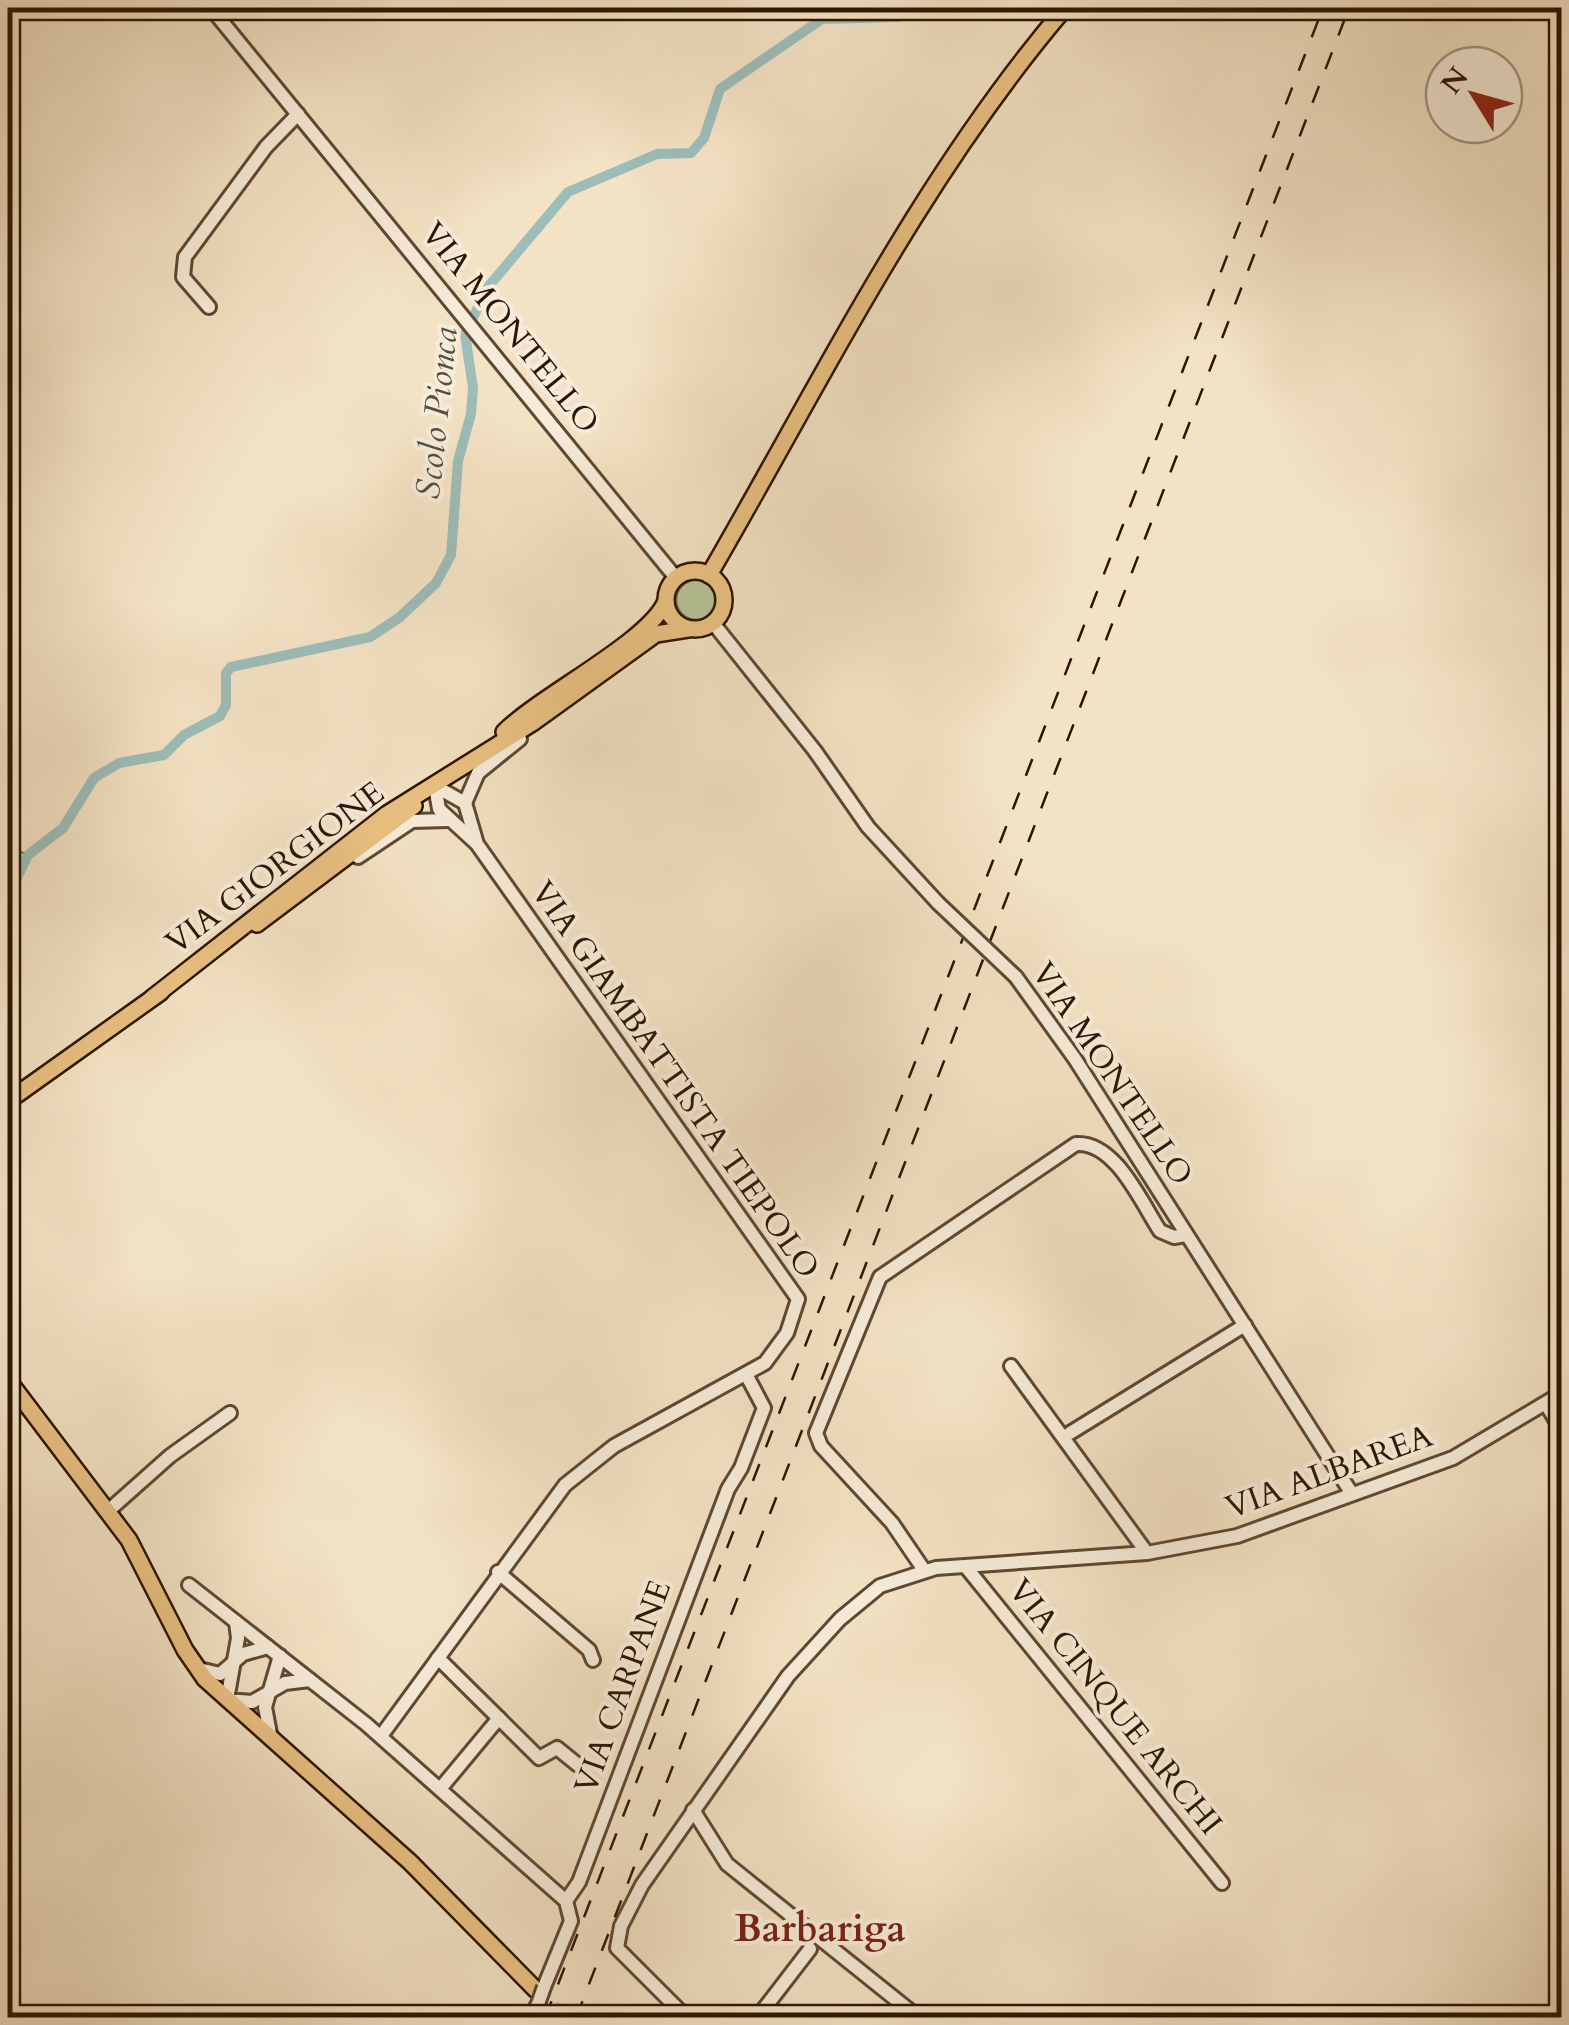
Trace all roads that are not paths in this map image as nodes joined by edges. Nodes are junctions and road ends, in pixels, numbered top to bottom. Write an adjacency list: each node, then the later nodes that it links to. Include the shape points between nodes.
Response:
1 (210, 8): 3 (street, VIA MONTELLO)
2 (1065, 8): 5 (main road, via 937,180)
3 (298, 114): 4 (street, via 185,257 182,277); 6 (street, VIA MONTELLO)
4 (210, 308)
5 (709, 575): 6 (main road); 8 (main road, via 724,601)
6 (676, 578): 7 (main road)
7 (666, 601): 9 (main road, via 670,616); 11 (main road, VIA GIORGIONE, via 650,626 524,712)
8 (713, 622): 9 (main road); 19 (street, VIA MONTELLO, bridge, via 868,827 1016,977)
9 (688, 628): 10 (main road, VIA GIORGIONE, via 656,634)
10 (534, 722): 11 (main road, VIA GIORGIONE); 13 (street, via 478,773)
11 (490, 746): 12 (main road, VIA GIORGIONE)
12 (435, 786): 13 (street); 14 (street, VIA GIAMBATTISTA TIEPOLO); 16 (main road, VIA GIORGIONE, via 393,826); 17 (main road, VIA GIORGIONE, via 355,837)
13 (465, 803): 15 (street, VIA GIAMBATTISTA TIEPOLO)
14 (448, 820): 15 (street, VIA GIAMBATTISTA TIEPOLO); 16 (street, VIA GIORGIONE, via 412,820)
15 (477, 844): 22 (street, VIA GIAMBATTISTA TIEPOLO, via 798,1299 778,1349)
16 (260, 922): 17 (main road, VIA GIORGIONE)
17 (152, 998): 18 (main road, VIA GIORGIONE)
18 (8, 1101)
19 (1186, 1234): 20 (street, VIA MONTELLO); 33 (street, via 1160,1231 1106,1153 1076,1144 880,1277 816,1433)
20 (1246, 1326): 28 (street); 29 (street, VIA MONTELLO)
21 (1011, 1366): 31 (street)
22 (747, 1376): 34 (street, VIA GIAMBATTISTA TIEPOLO, via 614,1446 579,1472); 52 (street, VIA CARPANE, via 764,1408 579,1882)
23 (8, 1380): 30 (main road)
24 (1562, 1393): 25 (street, VIA ALBAREA)
25 (1546, 1404): 27 (street); 29 (street, VIA ALBAREA, via 1453,1458)
26 (230, 1413): 30 (street)
27 (1562, 1431)
28 (1070, 1433)
29 (1352, 1494): 31 (street, VIA ALBAREA, via 1237,1536)
30 (108, 1512): 41 (main road)
31 (1147, 1553): 32 (street, VIA ALBAREA)
32 (966, 1567): 33 (street, VIA ALBAREA); 51 (street, VIA CINQUE ARCHI)
33 (924, 1570): 50 (street, VIA ALBAREA, via 880,1586 840,1619 788,1676)
34 (498, 1572): 38 (street, VIA GIAMBATTISTA TIEPOLO); 39 (street)
35 (189, 1585): 36 (street)
36 (236, 1622): 37 (street); 40 (street)
37 (274, 1651): 40 (street, via 243,1654); 42 (street); 43 (street)
38 (438, 1658): 45 (street); 46 (street, VIA GIAMBATTISTA TIEPOLO)
39 (593, 1660)
40 (232, 1666): 41 (street, via 220,1674); 44 (street)
41 (198, 1669): 44 (main road)
42 (313, 1681): 43 (street); 46 (street)
43 (270, 1692): 44 (street, via 252,1702); 47 (street, via 265,1719)
44 (226, 1700): 47 (main road)
45 (499, 1718): 48 (street, via 541,1759 558,1748); 49 (street)
46 (380, 1736): 49 (street)
47 (271, 1739): 54 (main road, via 410,1862)
48 (578, 1766)
49 (440, 1788): 52 (street)
50 (693, 1810): 56 (street, VIA ALBAREA, via 642,1886 617,1948); 58 (street, via 727,1864)
51 (1222, 1883)
52 (566, 1900): 54 (street, VIA CARPANE, via 571,1921)
53 (810, 1949): 57 (street)
54 (540, 1993): 55 (street, VIA CARPANE)
55 (530, 2018)
56 (687, 2018)
57 (758, 2018)
58 (919, 2018)

